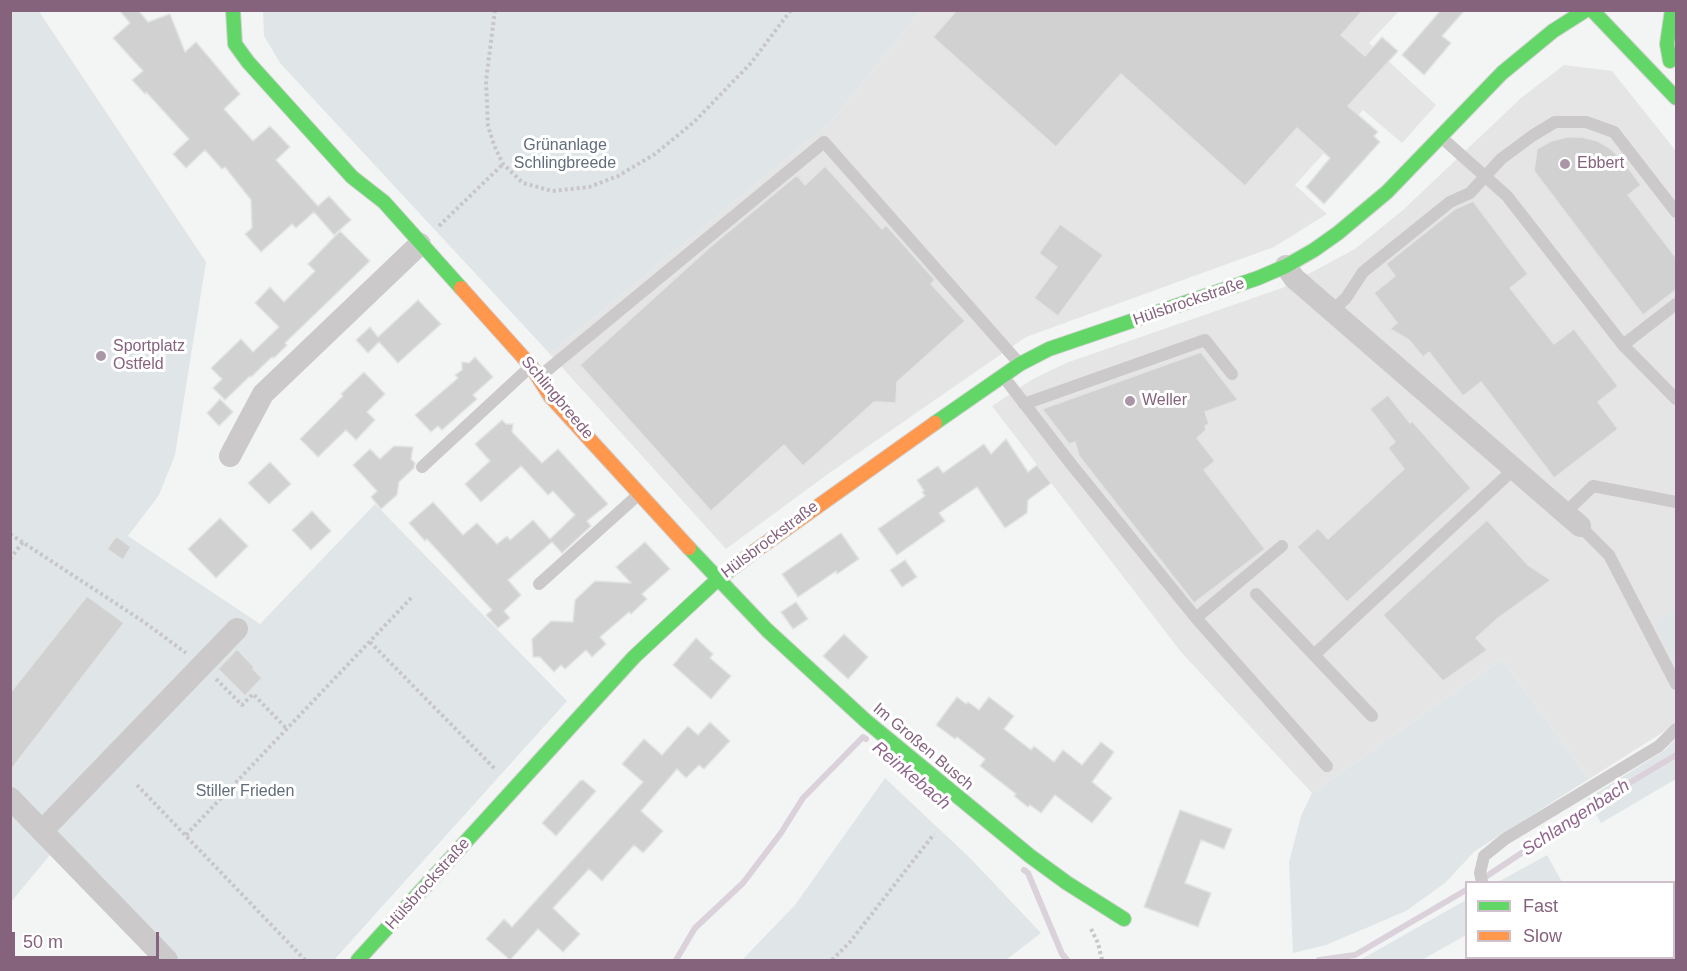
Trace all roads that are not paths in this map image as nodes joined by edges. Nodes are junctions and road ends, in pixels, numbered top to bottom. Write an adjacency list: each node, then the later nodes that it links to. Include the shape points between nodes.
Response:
1 (233, 10): 11 (street, Schlingbreede, via 235,44 248,62 352,177 384,202)
2 (1586, 10): 8 (street, Hülsbrockstraße, via 1502,73)
3 (1592, 10): 7 (street)
4 (1672, 10): 6 (street, via 1667,44)
5 (1655, 46): 6 (street)
6 (1673, 65)
7 (1677, 98)
8 (1440, 136): 9 (lane); 12 (street, Hülsbrockstraße, via 1365,212)
9 (1486, 177): 10 (lane, via 1532,135 1555,122 1586,122 1614,132); 14 (lane, via 1363,272); 15 (lane, via 1507,196)
10 (1677, 212)
11 (420, 244): 17 (street, Schlingbreede); 22 (street, via 263,394)
12 (1286, 266): 14 (street); 16 (street, Hülsbrockstraße, via 1049,349)
13 (1677, 304): 15 (lane)
14 (1332, 311): 24 (street)
15 (1623, 345): 20 (lane)
16 (1020, 364): 17 (lane, via 824,142); 19 (street, Hülsbrockstraße)
17 (535, 372): 23 (lane); 25 (street, Schlingbreede, via 550,396)
18 (1232, 374): 21 (lane, via 1205,340)
19 (1003, 376): 21 (lane); 29 (street, Hülsbrockstraße, via 842,487)
20 (1677, 399)
21 (1024, 404): 32 (lane)
22 (230, 456)
23 (422, 467)
24 (1514, 469): 27 (street); 34 (lane)
25 (640, 494): 29 (street, Schlingbreede); 30 (lane)
26 (1677, 502): 27 (lane, via 1593,486)
27 (1573, 520): 35 (lane, via 1609,555)
28 (1282, 546): 32 (lane)
29 (717, 580): 42 (street, Im Großen Busch, via 866,721 1030,856); 44 (street, Hülsbrockstraße, via 634,657)
30 (539, 584)
31 (1256, 594): 34 (lane)
32 (1196, 618): 38 (lane)
33 (237, 630): 40 (street)
34 (1314, 655): 36 (lane)
35 (1677, 684)
36 (1372, 716)
37 (1677, 729): 41 (lane, via 1659,746 1504,839 1484,856)
38 (1327, 766)
39 (10, 798): 40 (street)
40 (42, 831): 43 (street)
41 (1481, 878)
42 (1124, 919)
43 (166, 960)
44 (358, 960)

